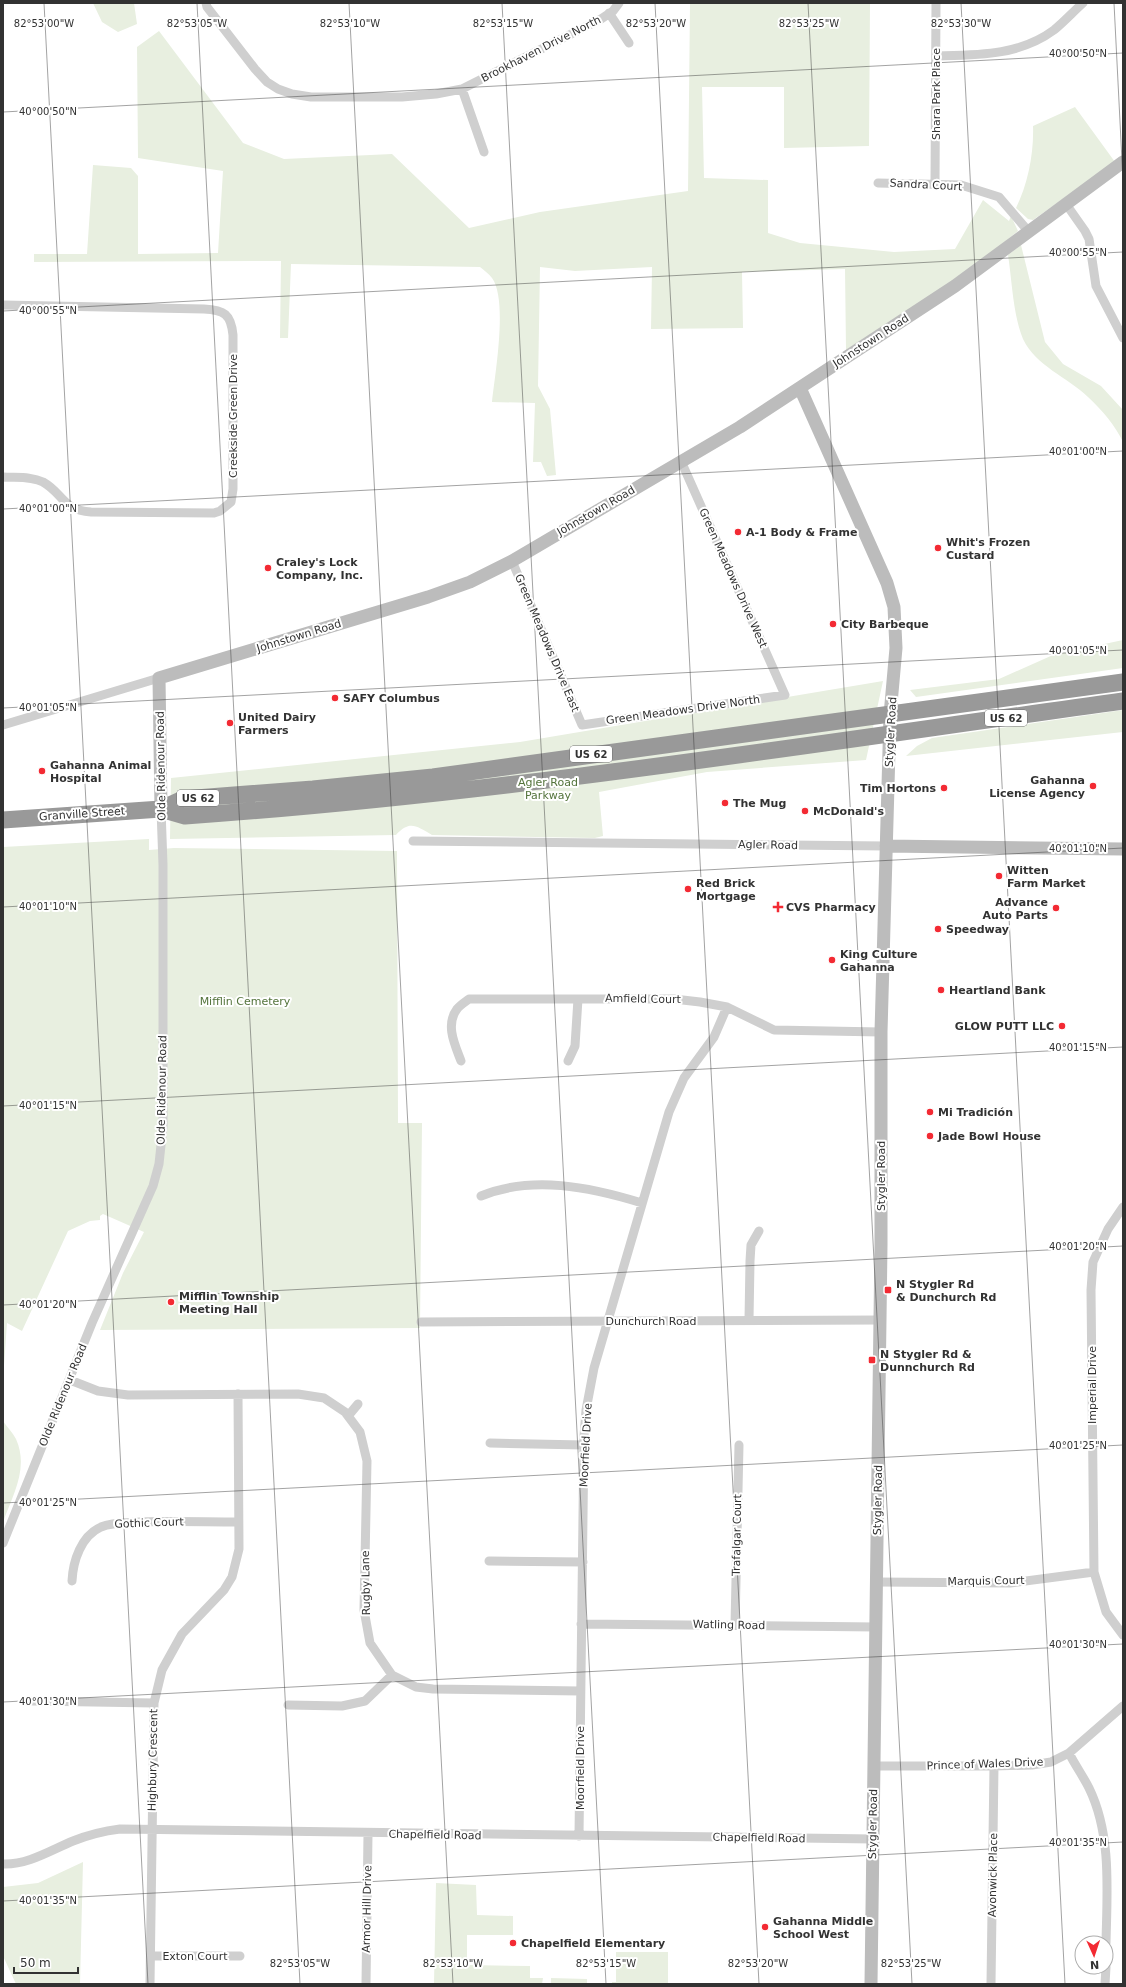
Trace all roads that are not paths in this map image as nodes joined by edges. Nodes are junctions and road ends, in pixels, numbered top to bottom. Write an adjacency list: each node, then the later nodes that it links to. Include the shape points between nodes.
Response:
1 (206, 3): 8 (street, Brookhaven Drive North, via 267,82 292,94 311,97 402,97)
2 (619, 3): 5 (street)
3 (1083, 3): 7 (street, via 1053,30 1020,49 980,55)
4 (936, 4): 7 (street, Shara Park Place)
5 (609, 13): 6 (street, Brookhaven Drive North); 8 (street, Brookhaven Drive North)
6 (629, 43)
7 (936, 56): 12 (street, Shara Park Place)
8 (462, 89): 9 (street)
9 (484, 152)
10 (1123, 162): 13 (main road, Johnstown Road)
11 (878, 183): 12 (street, Sandra Court)
12 (935, 184): 14 (street, Sandra Court, via 962,185 999,197)
13 (1066, 204): 14 (main road, Johnstown Road); 16 (street, via 1089,240 1096,286)
14 (1029, 232): 17 (main road, Johnstown Road, via 955,286)
15 (3, 305): 19 (street, Creekside Green Drive, via 204,310 223,313 229,318 233,335 233,489 230,502 220,511 214,512 91,512 68,506 42,482)
16 (1123, 338)
17 (800, 388): 18 (main road, Johnstown Road); 25 (main road, Stygler Road, via 887,583 894,607 896,648)
18 (681, 461): 20 (main road, Johnstown Road); 23 (street, Green Meadows Drive West)
19 (3, 477)
20 (512, 561): 21 (main road, Johnstown Road, via 470,582 433,596); 27 (street, Green Meadows Drive East)
21 (159, 678): 26 (street, Johnstown Road); 29 (main road, Olde Ridenour Road)
22 (1123, 682): 25 (highway, US 62)
23 (785, 695): 27 (street, Green Meadows Drive North)
24 (1123, 700): 28 (highway, US 62)
25 (890, 715): 28 (main road, Stygler Road); 29 (highway, US 62, via 433,777 183,799)
26 (3, 725)
27 (582, 725)
28 (890, 735): 29 (highway, US 62, via 398,798 185,816); 32 (main road, Stygler Road)
29 (161, 809): 30 (highway, Granville Street / US 62); 47 (street, Olde Ridenour Road, via 163,1126 159,1164 147,1202 113,1275)
30 (3, 820)
31 (413, 841): 32 (street, Agler Road)
32 (886, 846): 33 (main road, Agler Road); 36 (main road, Stygler Road)
33 (1123, 849)
34 (578, 998): 35 (street, Amfield Court, via 674,999); 37 (street, Amfield Court, via 469,999 457,1009 451,1023); 38 (street, via 575,1046)
35 (727, 1007): 36 (street, Amfield Court, via 774,1030); 40 (street, Moorfield Drive, via 714,1037 684,1078 669,1112)
36 (881, 1032): 44 (main road, Stygler Road)
37 (461, 1061)
38 (568, 1061)
39 (481, 1196): 40 (street, via 512,1186 564,1185 609,1193)
40 (642, 1203): 45 (street, Moorfield Drive)
41 (1123, 1207): 58 (street, Imperial Drive, via 1108,1228 1093,1262 1091,1290)
42 (759, 1231): 43 (street, via 752,1245 750,1261)
43 (749, 1320): 44 (street, Dunchurch Road); 45 (street, Dunchurch Road)
44 (880, 1320): 60 (main road, Stygler Road)
45 (607, 1321): 46 (street, Dunchurch Road); 52 (street, Moorfield Drive, via 586,1410)
46 (421, 1322)
47 (70, 1380): 48 (street, Rugby Lane, via 98,1391 128,1395); 55 (street, Olde Ridenour Road)
48 (238, 1394): 50 (street, Rugby Lane, via 298,1394 324,1398); 54 (street, Highbury Crescent)
49 (358, 1404): 50 (street)
50 (348, 1416): 65 (street, Rugby Lane, via 360,1432 367,1462 364,1610 370,1643)
51 (490, 1443): 52 (street)
52 (584, 1445): 57 (street, Moorfield Drive)
53 (738, 1445): 62 (street, Trafalgar Court)
54 (238, 1522): 59 (street, Gothic Court, via 142,1522 100,1527 80,1548 73,1564); 68 (street, Highbury Crescent, via 239,1549 230,1581 182,1634 162,1670)
55 (3, 1543)
56 (490, 1561): 57 (street)
57 (583, 1562): 61 (street, Moorfield Drive)
58 (1094, 1572): 60 (street, Marquis Court, via 1010,1583); 64 (street, Imperial Drive, via 1106,1612)
59 (72, 1581)
60 (877, 1582): 63 (main road, Stygler Road)
61 (581, 1624): 62 (street, Watling Road); 66 (street, Moorfield Drive)
62 (735, 1625): 63 (street, Watling Road)
63 (876, 1627): 72 (main road, Stygler Road)
64 (1123, 1635)
65 (392, 1675): 66 (street, Rugby Lane, via 416,1687 433,1690); 69 (street, via 365,1701 342,1706)
66 (580, 1691): 76 (street, Moorfield Drive)
67 (33, 1701): 68 (street)
68 (154, 1703): 74 (street, Highbury Crescent)
69 (288, 1705)
70 (1123, 1706): 71 (street, Prince of Wales Drive)
71 (1069, 1753): 73 (street, Prince of Wales Drive, via 1051,1762); 79 (street, via 1089,1788 1102,1825 1106,1861)
72 (875, 1766): 73 (street, Prince of Wales Drive); 77 (main road, Stygler Road)
73 (994, 1766): 85 (street, Avonwick Place)
74 (152, 1830): 75 (street, Chapelfield Road); 78 (street, Chapelfield Road, via 104,1831 74,1840 36,1857 13,1864); 80 (street, Highbury Crescent)
75 (368, 1834): 76 (street, Chapelfield Road); 83 (street, Armor Hill Drive)
76 (579, 1836): 77 (street, Chapelfield Road)
77 (873, 1839): 84 (main road, Stygler Road)
78 (3, 1864)
79 (1106, 1935)
80 (150, 1956): 81 (street, Exton Court); 82 (street, Highbury Crescent)
81 (240, 1956)
82 (150, 1984)
83 (366, 1984)
84 (871, 1984)
85 (991, 1984)

